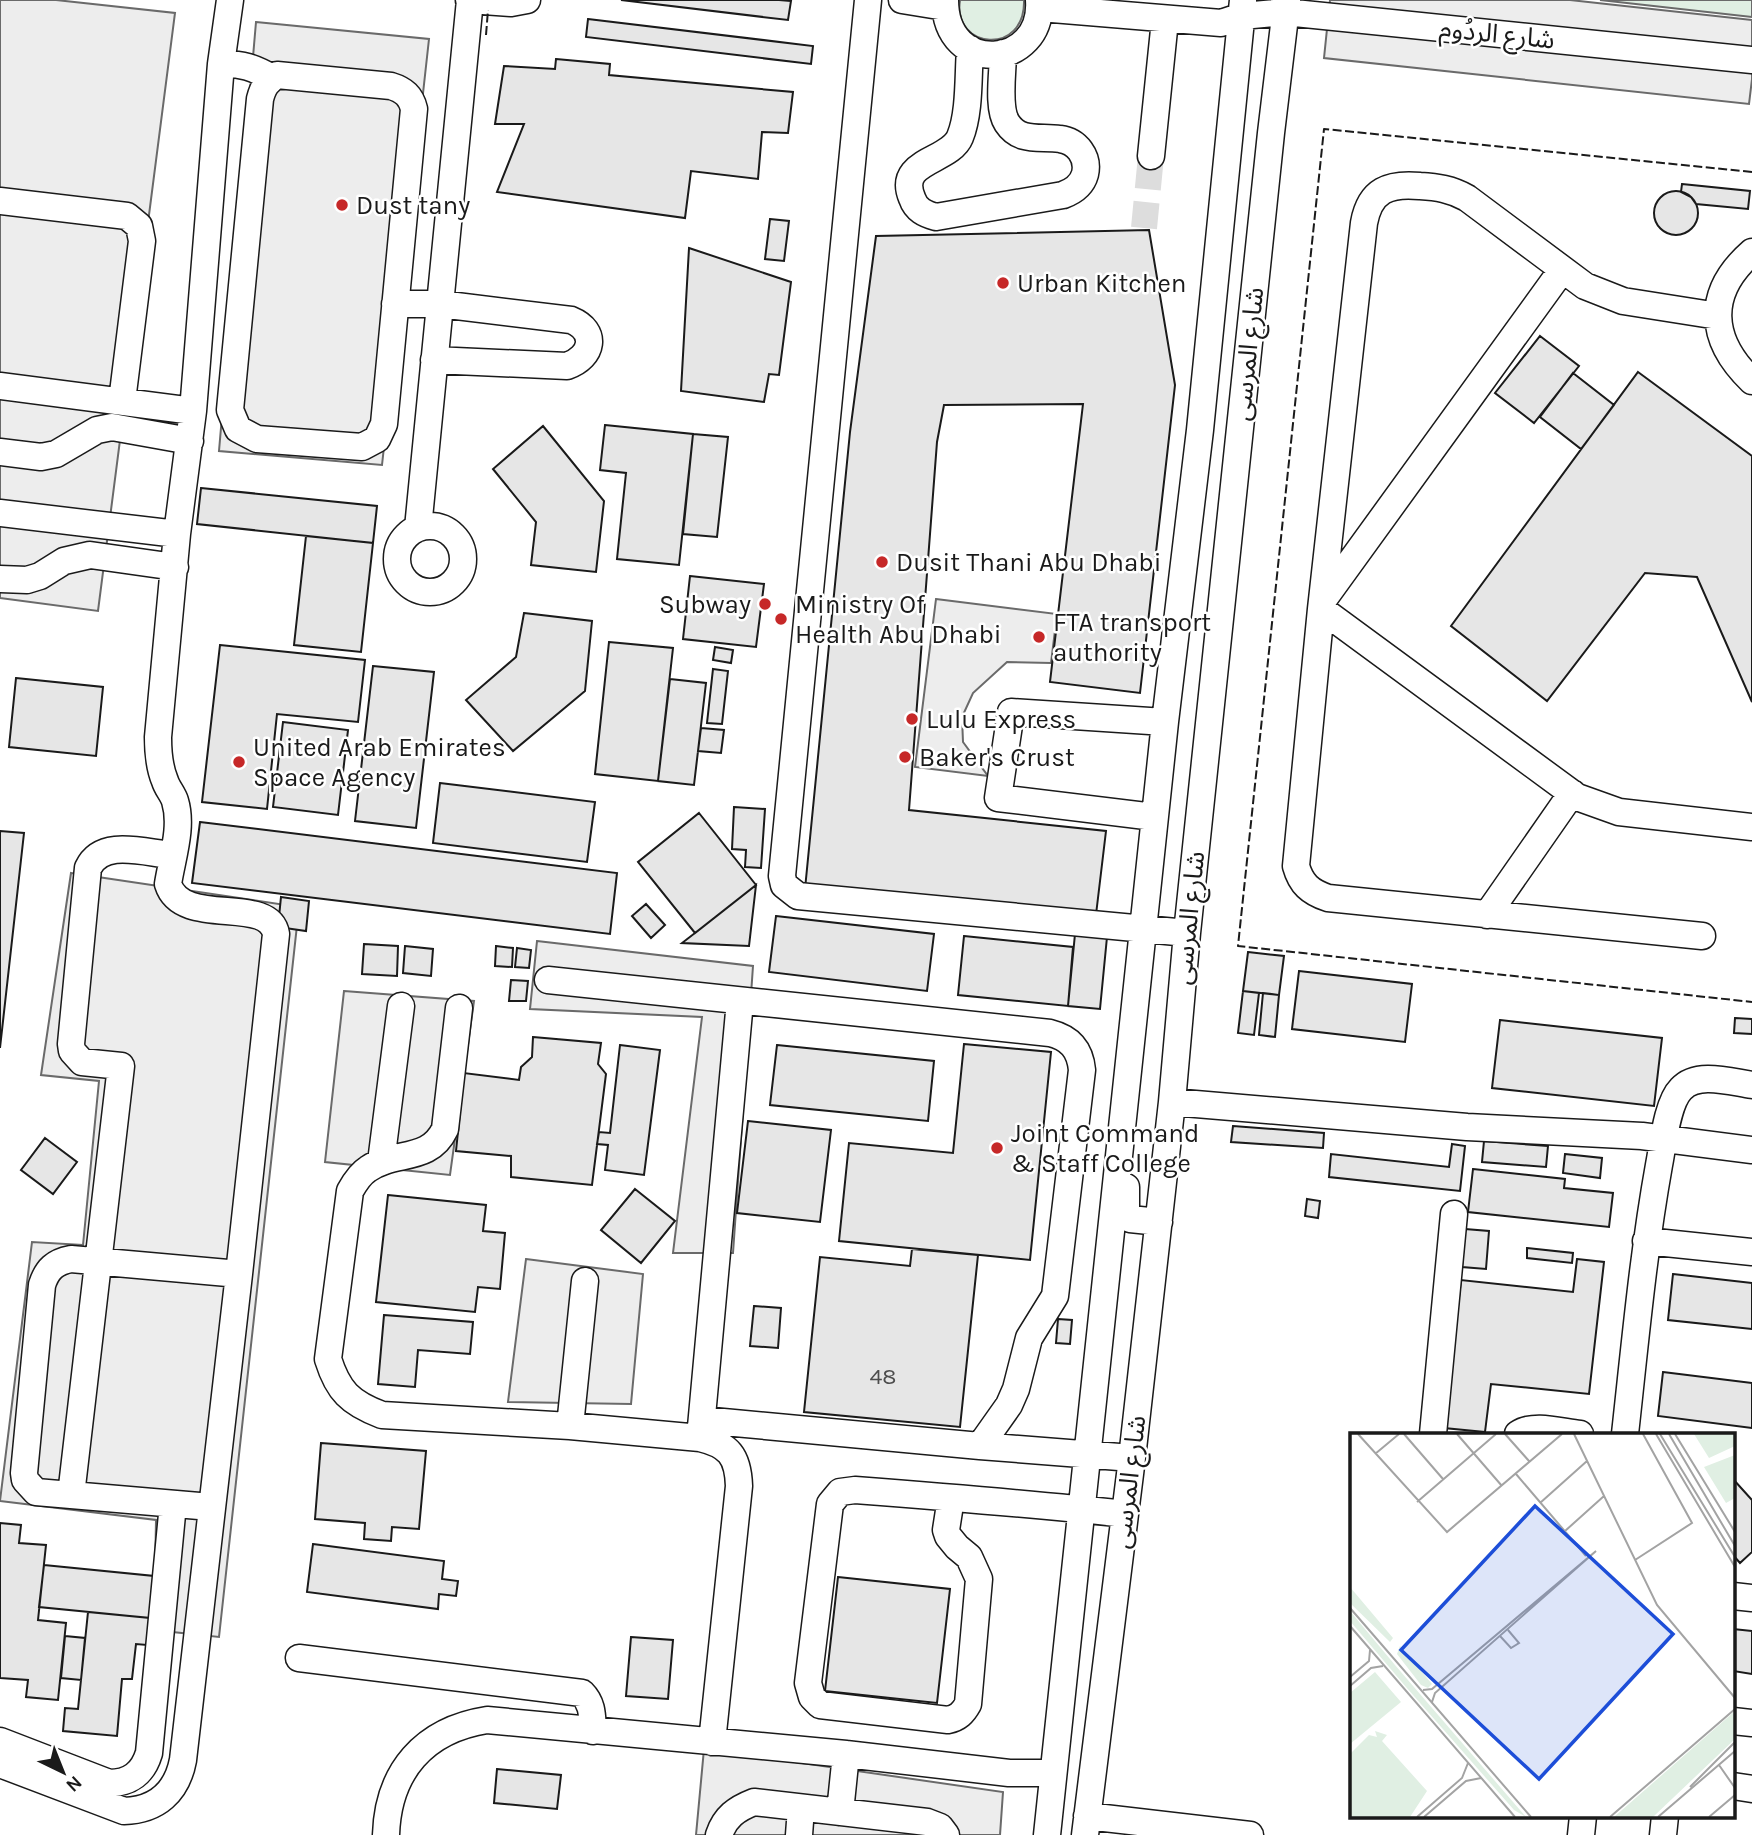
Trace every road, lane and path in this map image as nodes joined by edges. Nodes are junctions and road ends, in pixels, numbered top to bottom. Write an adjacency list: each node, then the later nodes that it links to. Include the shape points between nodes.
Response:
1 (230, 0): 15 (street)
2 (469, 0): 3 (street); 24 (street)
3 (527, 0)
4 (868, 0): 49 (street, via 784,885 798,896)
5 (902, 0): 6 (street)
6 (945, 3): 12 (street, via 951,31)
7 (1039, 4): 8 (street, شارع الردُوم); 13 (street, via 1033,32 1015,49)
8 (1109, 6): 11 (street, شارع الردُوم)
9 (1286, 6): 10 (street, شارع الردُوم); 14 (street, شارع الردُوم); 18 (street, شارع المرسى)
10 (1242, 8): 11 (street, شارع الردُوم, via 1221,23); 17 (street, شارع المرسى)
11 (1165, 19): 19 (street)
12 (970, 49): 13 (street); 13 (street, via 959,140 950,151 919,166 910,183 919,209 936,217 1063,195 1073,192 1085,176 1084,156 1070,142 1025,138 1006,121)
13 (1003, 53)
14 (1752, 60)
15 (221, 64): 16 (street, via 244,65); 30 (street)
16 (272, 78): 23 (street, via 287,75 391,86 412,100); 23 (street, via 260,99 232,387 230,410 238,429 257,439 354,447 377,439 384,425)
17 (1230, 128): 18 (street); 31 (street, شارع المرسى)
18 (1271, 133): 32 (street, شارع المرسى)
19 (1151, 156)
20 (0, 201): 29 (street, via 127,216 139,226 142,242)
21 (1752, 253): 25 (street, via 1735,267 1722,290)
22 (1562, 270): 25 (street, via 1585,286 1623,301); 42 (street); 42 (street, via 1458,192 1392,186 1372,200 1364,223)
23 (395, 304): 24 (street)
24 (440, 304): 26 (street); 26 (street, via 571,320 583,325 589,337 588,350 581,361 567,366)
25 (1718, 316): 27 (street, via 1721,341 1734,364)
26 (434, 360): 36 (street)
27 (1752, 382)
28 (0, 386): 29 (street)
29 (122, 401): 30 (street)
30 (193, 411): 33 (street)
31 (1200, 430): 32 (street); 38 (street, شارع المرسى)
32 (1239, 435): 40 (street, شارع المرسى)
33 (190, 441): 34 (street, via 112,427 97,430 56,454 41,457); 37 (street)
34 (0, 452)
35 (0, 513): 37 (street)
36 (418, 528)
37 (177, 534): 39 (street)
38 (1183, 560): 40 (street); 43 (street, شارع المرسى)
39 (175, 567): 41 (street, via 90,555 64,561 27,580); 47 (street, via 158,737 164,781 177,814)
40 (1226, 567): 50 (street, شارع المرسى)
41 (0, 579)
42 (1321, 606): 44 (street); 48 (street, via 1296,866 1299,877 1316,894 1328,898)
43 (1165, 722): 45 (street, شارع المرسى); 45 (street, via 1011,712 998,798)
44 (1572, 793): 46 (street, via 1619,813); 48 (street)
45 (1154, 817): 49 (street, شارع المرسى)
46 (1752, 827)
47 (172, 855): 66 (street, via 111,849 97,855 88,868 72,1051 82,1062 121,1066); 67 (street, via 168,884 181,902 257,915 275,927)
48 (1488, 915): 51 (street)
49 (1142, 929): 50 (street); 58 (street, شارع المرسى)
50 (1187, 933): 57 (street, شارع المرسى)
51 (1702, 936)
52 (548, 980): 53 (street)
53 (740, 1001): 70 (street); 75 (street, via 1050,1033 1077,1049 1082,1070 1055,1296 1029,1338 1009,1405)
54 (401, 1006): 61 (street)
55 (459, 1008): 61 (street, via 445,1129 440,1139 421,1152)
56 (1752, 1085): 59 (street, via 1703,1079 1690,1082 1673,1101)
57 (1172, 1102): 59 (street); 63 (street, شارع المرسى)
58 (1124, 1104): 63 (street, via 1134,1120 1126,1214 1135,1221); 76 (street, شارع المرسى)
59 (1664, 1139): 60 (street); 64 (street)
60 (1752, 1150)
61 (381, 1162): 69 (street, via 368,1168 350,1191 328,1359 346,1395 362,1408 382,1415)
62 (1454, 1214): 71 (street)
63 (1159, 1222): 77 (street, شارع المرسى)
64 (1646, 1241): 65 (street); 74 (street)
65 (1752, 1252)
66 (98, 1262): 67 (street); 78 (street); 78 (street, via 61,1261 52,1266 42,1285 23,1472 36,1492)
67 (239, 1274): 81 (street)
68 (585, 1281): 69 (street)
69 (570, 1426): 70 (street)
70 (701, 1429): 75 (street); 91 (street, via 731,1453 739,1486)
71 (1433, 1433)
72 (1520, 1433): 73 (street, via 1535,1428)
73 (1572, 1433)
74 (1625, 1433)
75 (979, 1446): 76 (street)
76 (1088, 1454): 77 (street); 82 (street, شارع المرسى)
77 (1132, 1458): 83 (street, شارع المرسى)
78 (71, 1494): 80 (street)
79 (951, 1498): 79 (street, via 847,1490 834,1497 808,1683 820,1705 948,1720 965,1711 979,1579 969,1557 948,1536); 82 (street)
80 (173, 1504): 81 (street); 90 (street, via 149,1753 142,1770 127,1781 109,1783)
81 (211, 1507): 93 (street, via 183,1760 174,1787 152,1806 124,1811)
82 (1082, 1509): 83 (street); 94 (street, شارع المرسى)
83 (1125, 1514): 100 (street, شارع المرسى)
84 (1734, 1597): 85 (street)
85 (1752, 1598)
86 (299, 1658): 89 (street, via 582,1693 589,1700)
87 (1734, 1721): 88 (street)
88 (1752, 1723)
89 (593, 1731): 91 (street); 101 (street, via 488,1720 447,1732 426,1745 403,1771 390,1802)
90 (0, 1741)
91 (712, 1742): 92 (street)
92 (846, 1755): 94 (street, via 1009,1773); 98 (street)
93 (0, 1764)
94 (1052, 1773): 105 (street, شارع المرسى)
95 (1734, 1787): 96 (street)
96 (1752, 1789)
97 (801, 1808): 98 (street); 102 (street, via 754,1802 727,1818); 103 (street)
98 (840, 1812): 99 (street)
99 (877, 1826): 104 (street, via 927,1822)
100 (1086, 1826): 106 (street)
101 (386, 1835)
102 (719, 1835)
103 (799, 1835)
104 (946, 1835)
105 (1047, 1835)
106 (1250, 1835)

